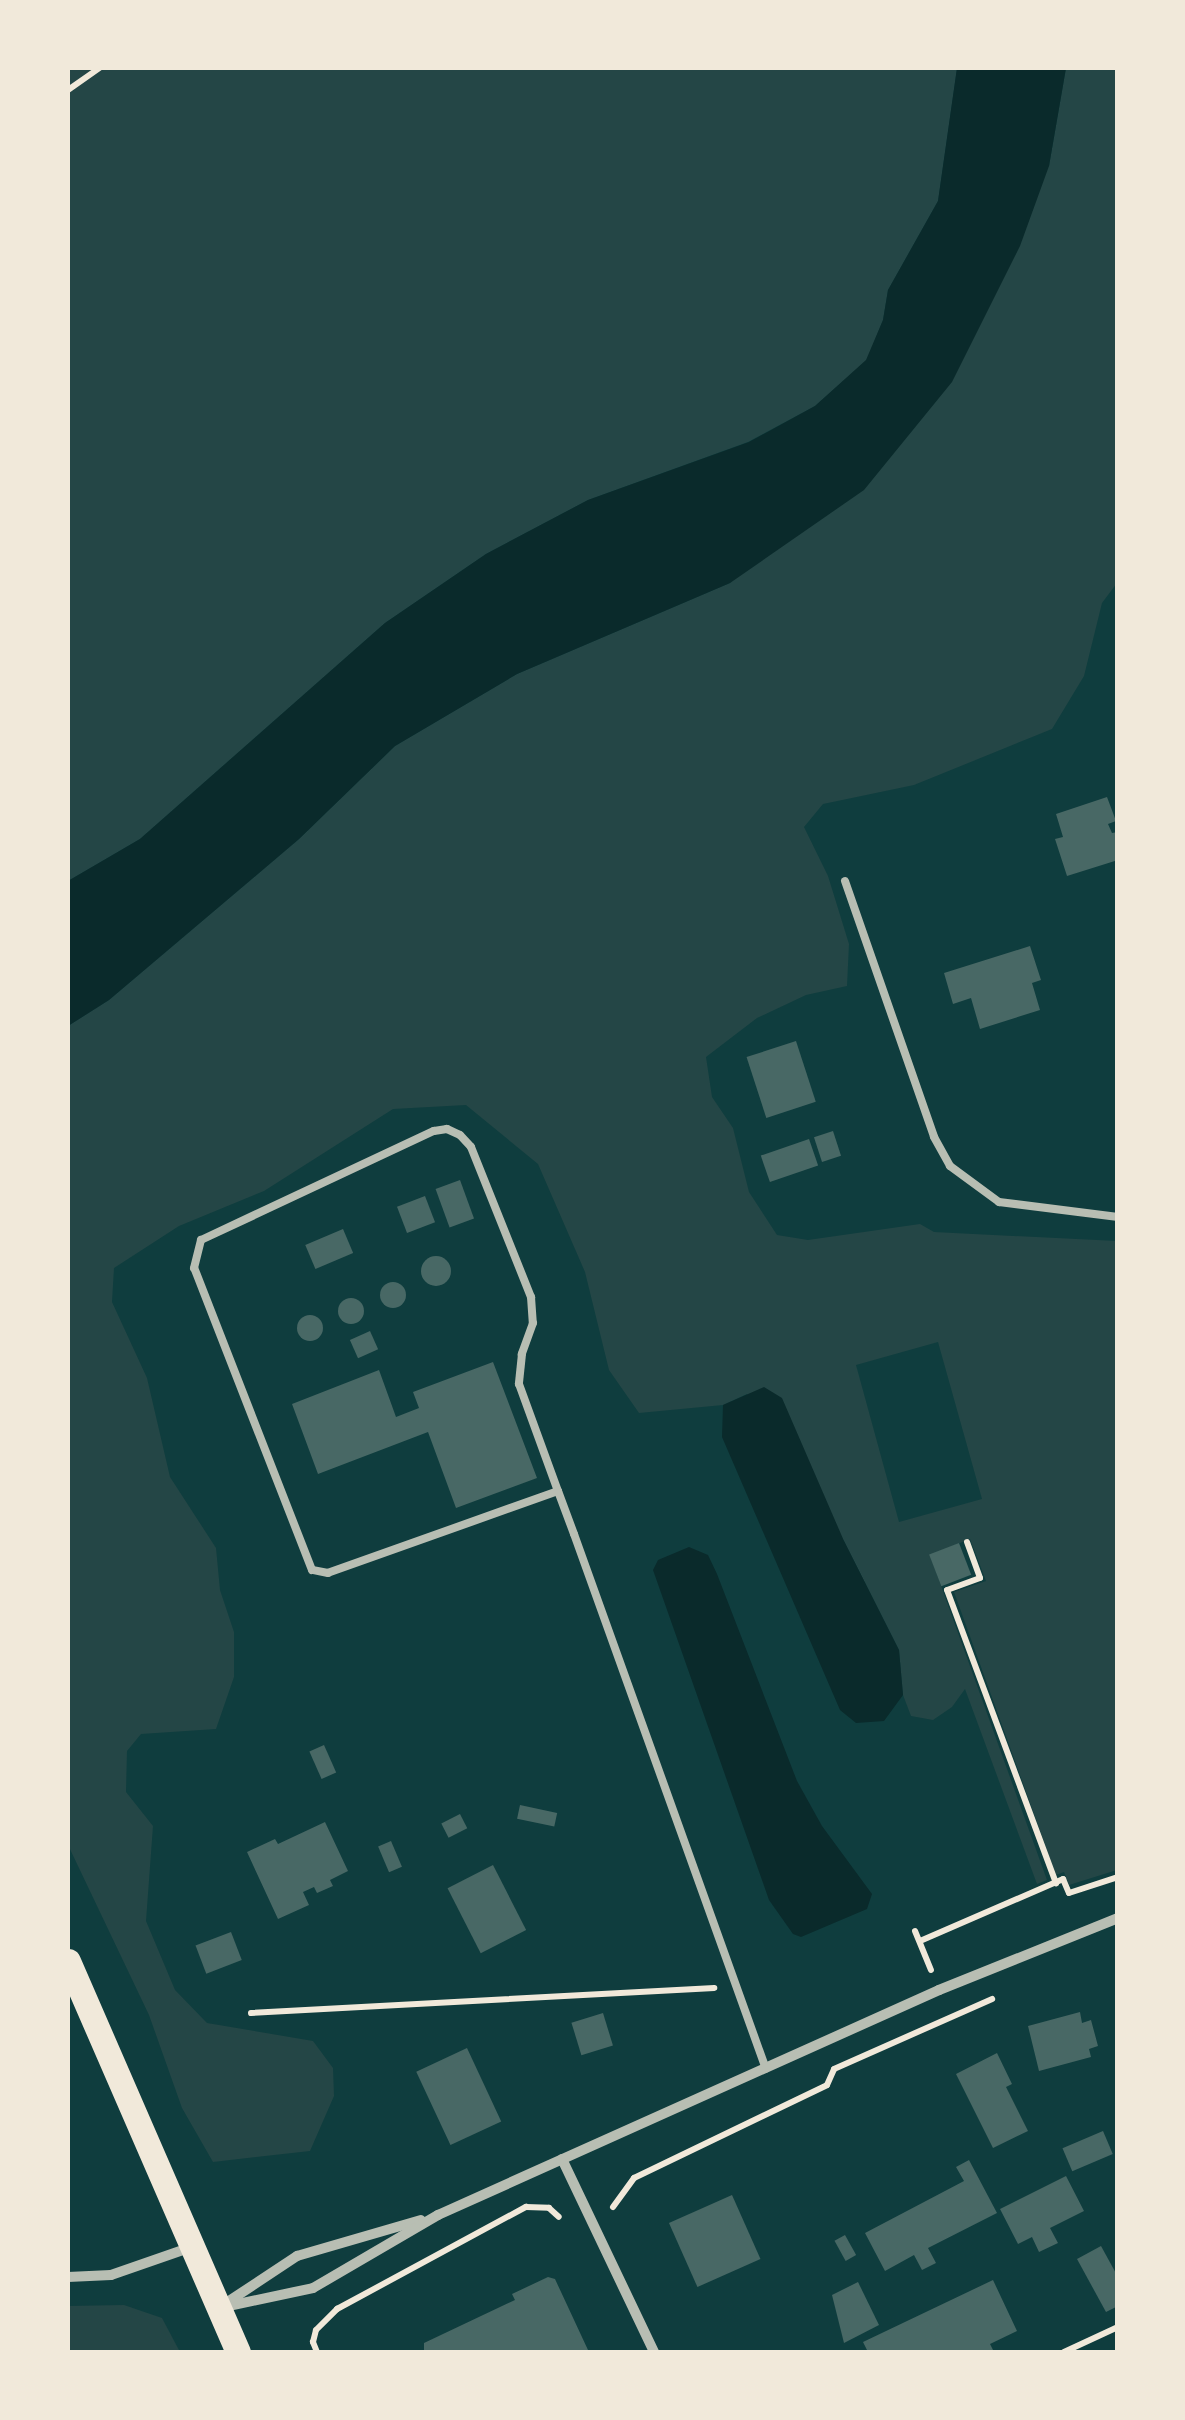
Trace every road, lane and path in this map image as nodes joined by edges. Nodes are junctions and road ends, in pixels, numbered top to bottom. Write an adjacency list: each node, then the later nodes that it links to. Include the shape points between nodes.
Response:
1 (100, 68): 2 (path)
2 (68, 90)
3 (845, 882): 4 (lane, via 950,1166 999,1202)
4 (1118, 1217)
5 (558, 1491): 5 (lane, via 519,1384 533,1323 531,1297 471,1147 460,1135 434,1131 202,1240 194,1268 312,1570 328,1573); 13 (lane)
6 (967, 1542): 8 (path, via 980,1578 948,1590)
7 (1118, 1877): 8 (path, via 1069,1893 1064,1879)
8 (1056, 1883): 11 (path)
9 (1118, 1918): 14 (street)
10 (915, 1931): 11 (path)
11 (920, 1942): 14 (path)
12 (68, 1961): 22 (main road)
13 (736, 1985): 16 (path); 17 (lane)
14 (940, 1990): 17 (street)
15 (1010, 1990): 20 (path, via 834,2068 828,2085 634,2178 612,2203)
16 (251, 2012)
17 (766, 2068): 18 (street)
18 (562, 2159): 19 (street); 28 (street)
19 (438, 2215): 24 (street, via 296,2256); 24 (street, via 313,2288)
20 (619, 2220)
21 (564, 2226): 27 (path, via 549,2208 526,2208 336,2309 316,2330)
22 (190, 2248): 23 (street, via 111,2275); 24 (main road)
23 (68, 2277)
24 (218, 2308): 26 (main road)
25 (1118, 2327): 29 (path)
26 (238, 2352)
27 (318, 2352)
28 (654, 2352)
29 (1064, 2352)

